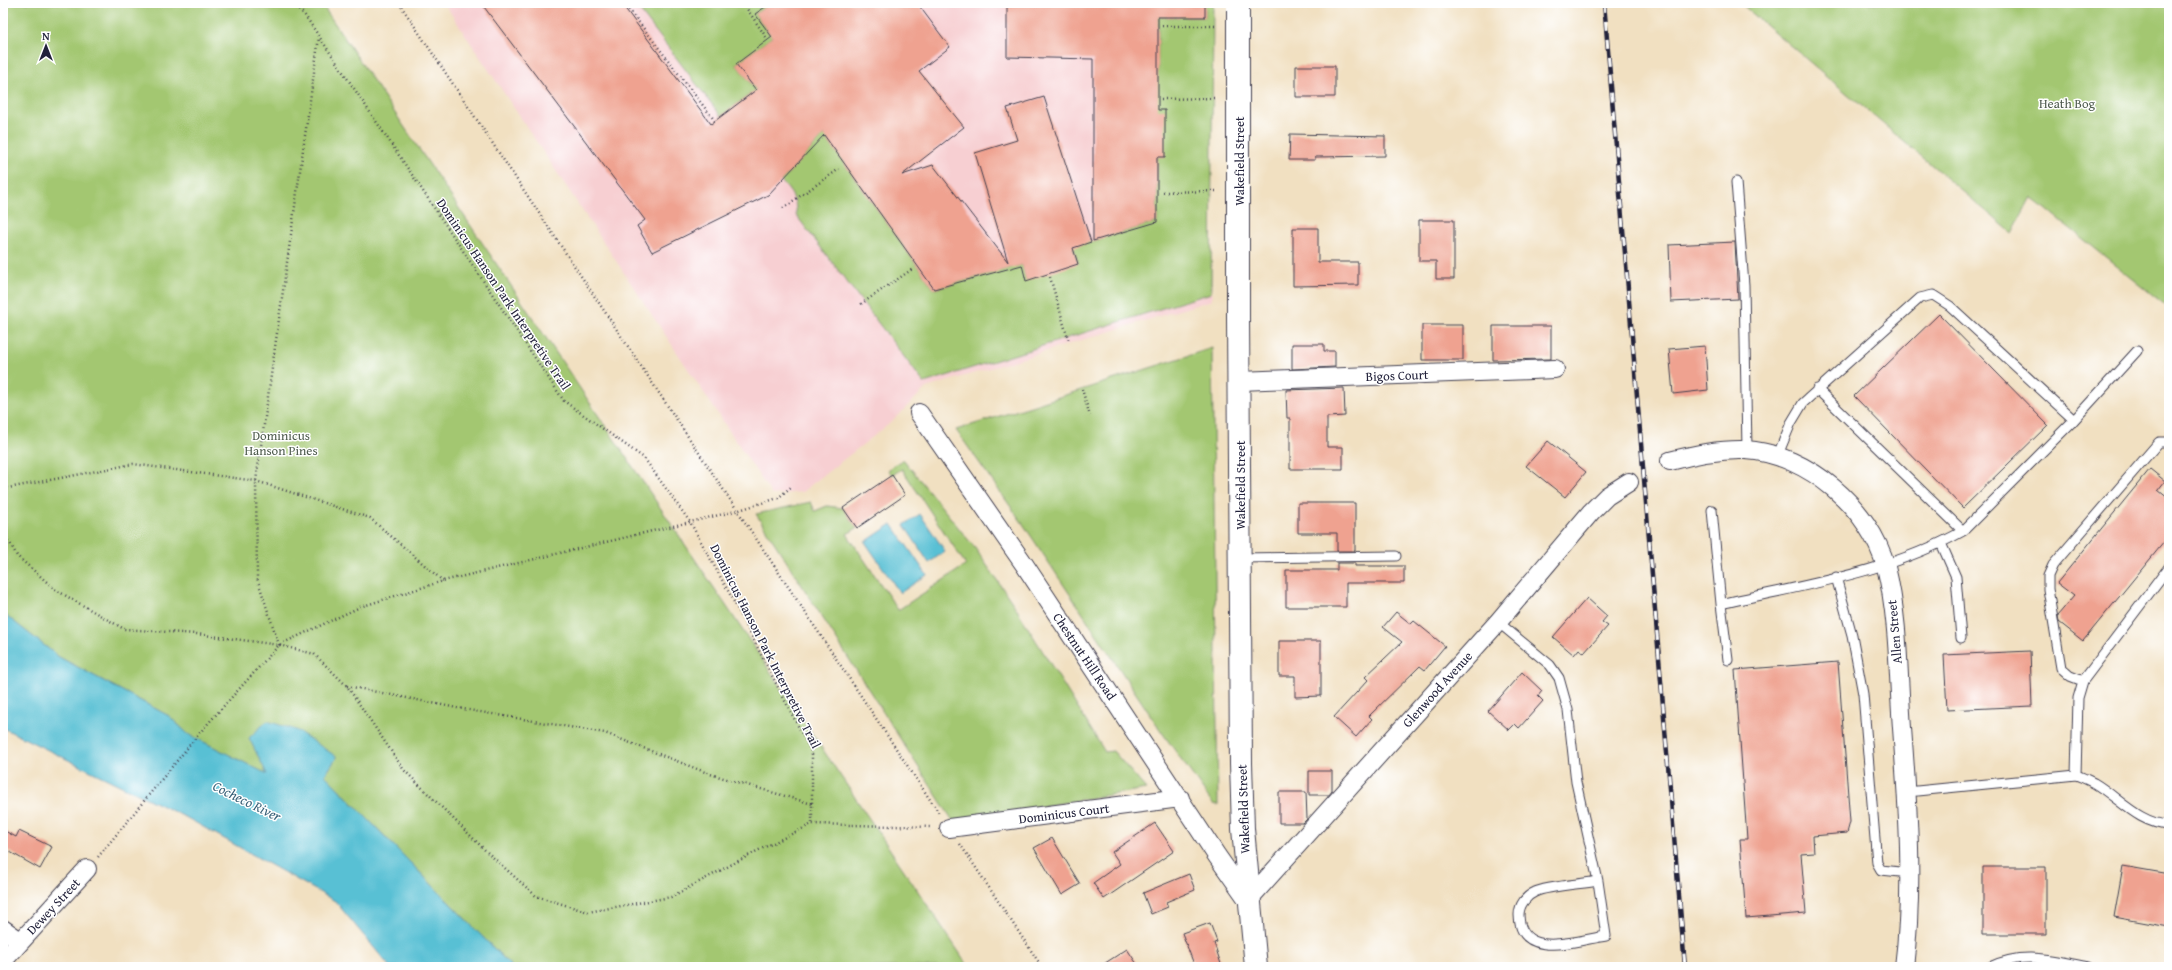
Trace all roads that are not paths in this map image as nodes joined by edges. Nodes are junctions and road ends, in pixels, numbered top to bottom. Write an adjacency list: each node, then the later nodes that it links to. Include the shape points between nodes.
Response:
1 (1238, 3): 5 (main road, Wakefield Street)
2 (1736, 182): 10 (lane, via 1744,285)
3 (2137, 351): 8 (lane)
4 (1555, 369): 5 (street, Bigos Court)
5 (1240, 381): 18 (main road, Wakefield Street)
6 (1817, 389): 8 (lane, via 1920,298 1933,295 1950,306); 11 (lane, via 1799,410); 15 (lane)
7 (919, 413): 29 (street, Chestnut Hill Road, via 1024,564)
8 (2074, 420): 15 (lane)
9 (2169, 442): 26 (lane, via 2159,442 2053,565 2048,576 2061,668 2070,676)
10 (1747, 450): 11 (street, Allen Street); 12 (street, Allen Street, via 1700,453)
11 (1777, 457): 19 (street, Allen Street, via 1818,476 1836,490 1865,524 1877,543)
12 (1670, 461)
13 (1629, 482): 23 (street, Glenwood Avenue, via 1607,496 1591,512)
14 (1712, 510): 22 (lane)
15 (1963, 531): 16 (lane)
16 (1941, 543): 19 (lane); 24 (lane, via 1956,577)
17 (1396, 556): 18 (lane)
18 (1240, 558): 35 (main road, Wakefield Street, via 1242,821)
19 (1885, 565): 21 (lane); 28 (street, Allen Street, via 1893,609)
20 (2169, 566): 26 (lane)
21 (1836, 577): 22 (lane); 33 (lane, via 1852,635 1863,694 1877,863 1881,870 1887,872)
22 (1722, 604): 25 (lane)
23 (1498, 622): 34 (lane, via 1550,665 1559,678 1568,710 1576,782); 35 (street, Glenwood Avenue)
24 (1961, 638)
25 (1728, 660)
26 (2083, 681): 27 (lane, via 2078,698)
27 (2076, 775): 28 (lane); 30 (lane, via 2094,783 2145,820)
28 (1907, 792): 33 (street, Allen Street)
29 (1180, 798): 31 (street, Dominicus Court); 35 (street, Chestnut Hill Road)
30 (2169, 825)
31 (949, 828)
32 (87, 869): 37 (street, Dewey Street)
33 (1910, 873): 40 (street, Allen Street)
34 (1598, 881): 34 (lane, via 1606,936 1546,946 1531,941 1523,934 1519,923 1519,911 1524,899 1535,891)
35 (1248, 900): 39 (main road, Wakefield Street)
36 (3, 929): 37 (street)
37 (20, 941): 38 (street, Dewey Street)
38 (3, 962)
39 (1256, 967)
40 (1904, 967)
41 (1990, 967): 42 (lane, via 2005,959 2031,957)
42 (2089, 967)

